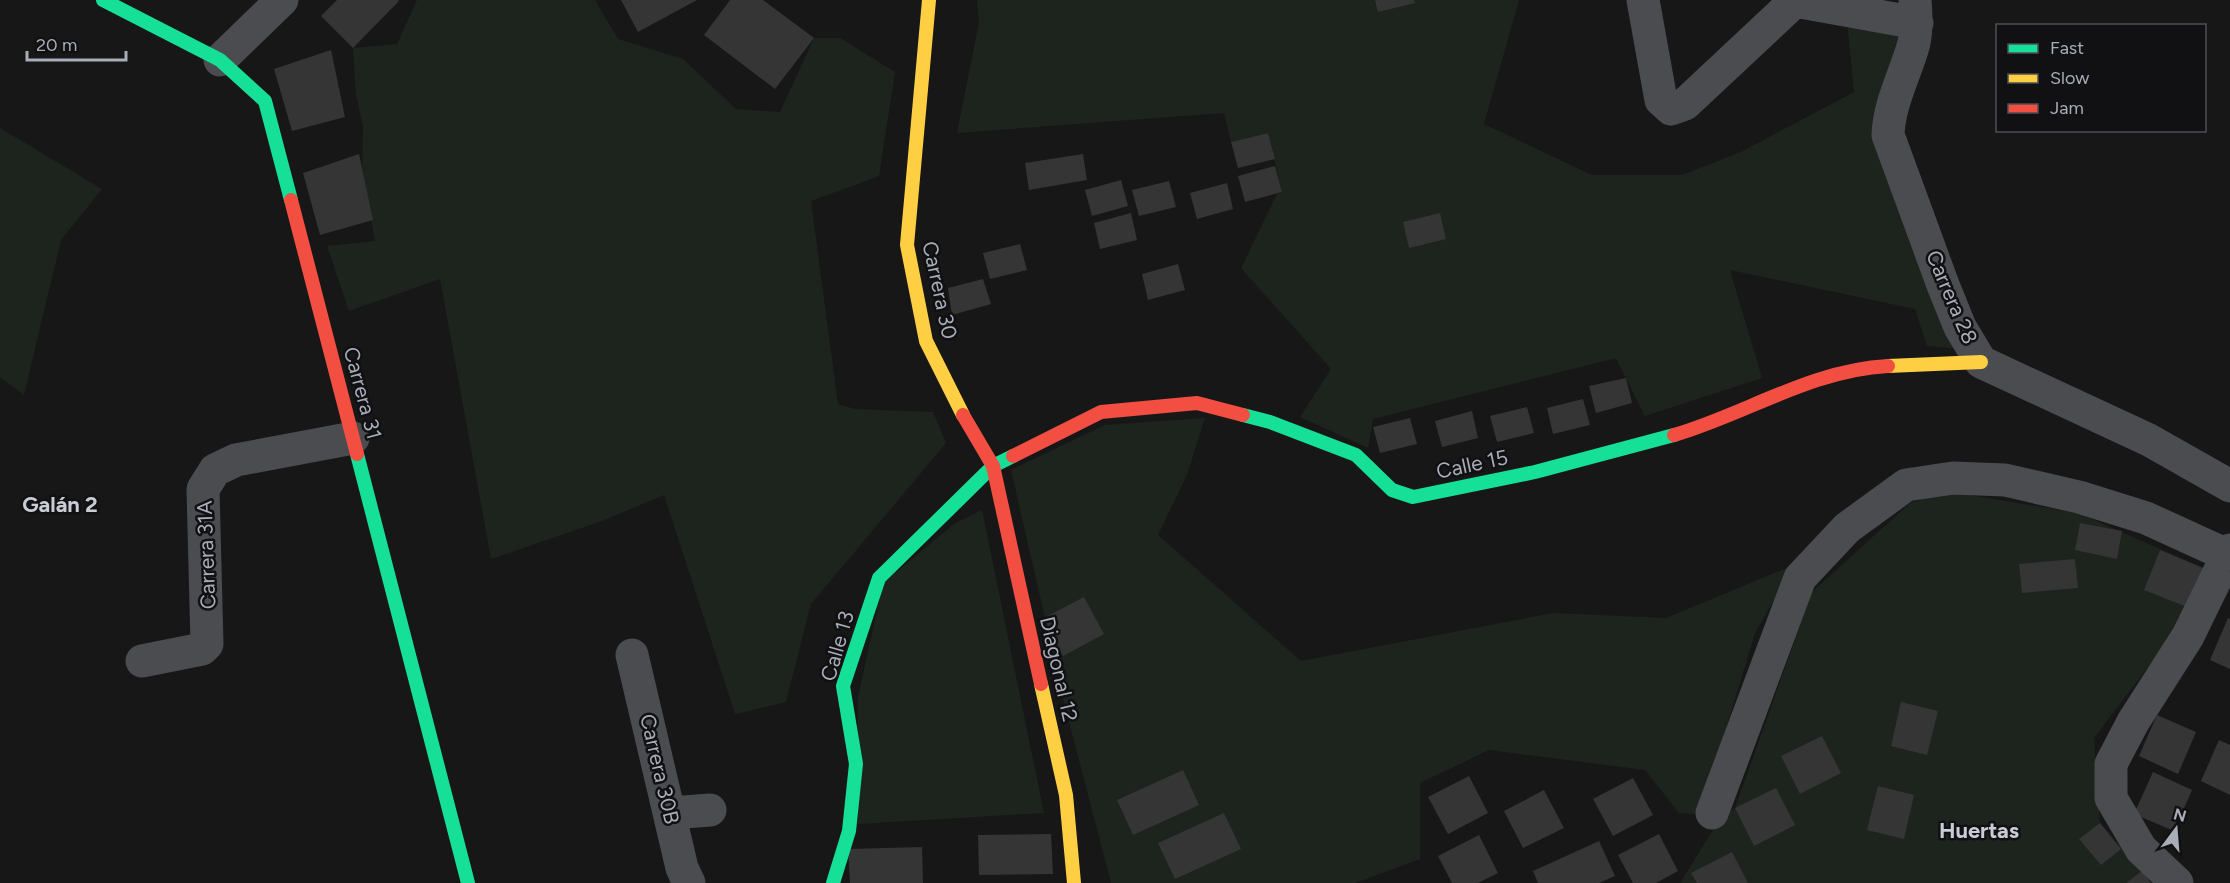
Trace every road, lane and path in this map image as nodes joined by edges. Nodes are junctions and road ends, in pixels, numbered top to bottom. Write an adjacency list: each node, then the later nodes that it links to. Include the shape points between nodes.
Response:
1 (103, 0): 7 (street, Carrera 31)
2 (282, 0): 7 (street)
3 (929, 0): 10 (street, Carrera 30, via 907,245 926,341)
4 (1643, 0): 5 (street, via 1661,100 1671,109 1685,104)
5 (1795, 1): 6 (street)
6 (1916, 12): 8 (street, Carrera 28, via 1913,43 1888,120 1888,135 1960,327)
7 (220, 60): 9 (street, Carrera 31, via 265,100)
8 (1981, 362): 10 (street, Calle 15, via 1869,367 1799,386 1678,434 1535,472 1413,497 1392,490 1356,455 1270,422 1197,403 1101,412); 11 (street, Carrera 28, via 2149,440)
9 (353, 438): 14 (street, Carrera 31A, via 236,460 215,470 203,489 207,644 202,649); 18 (street, Carrera 31)
10 (993, 466): 20 (street, Calle 13, via 879,578 843,686 856,764 849,831); 21 (street, Diagonal 12, via 1066,795)
11 (2230, 486)
12 (2228, 553): 17 (street, via 2146,518 2005,480 1953,478 1906,485 1848,528 1800,578); 22 (street, via 2188,636 2111,764 2111,798 2141,849)
13 (632, 655): 16 (street, Carrera 30B)
14 (141, 661)
15 (710, 810): 16 (street)
16 (671, 813): 19 (street, Carrera 30B)
17 (1712, 813)
18 (468, 883)
19 (688, 883)
20 (833, 883)
21 (1074, 883)
22 (2177, 883)

